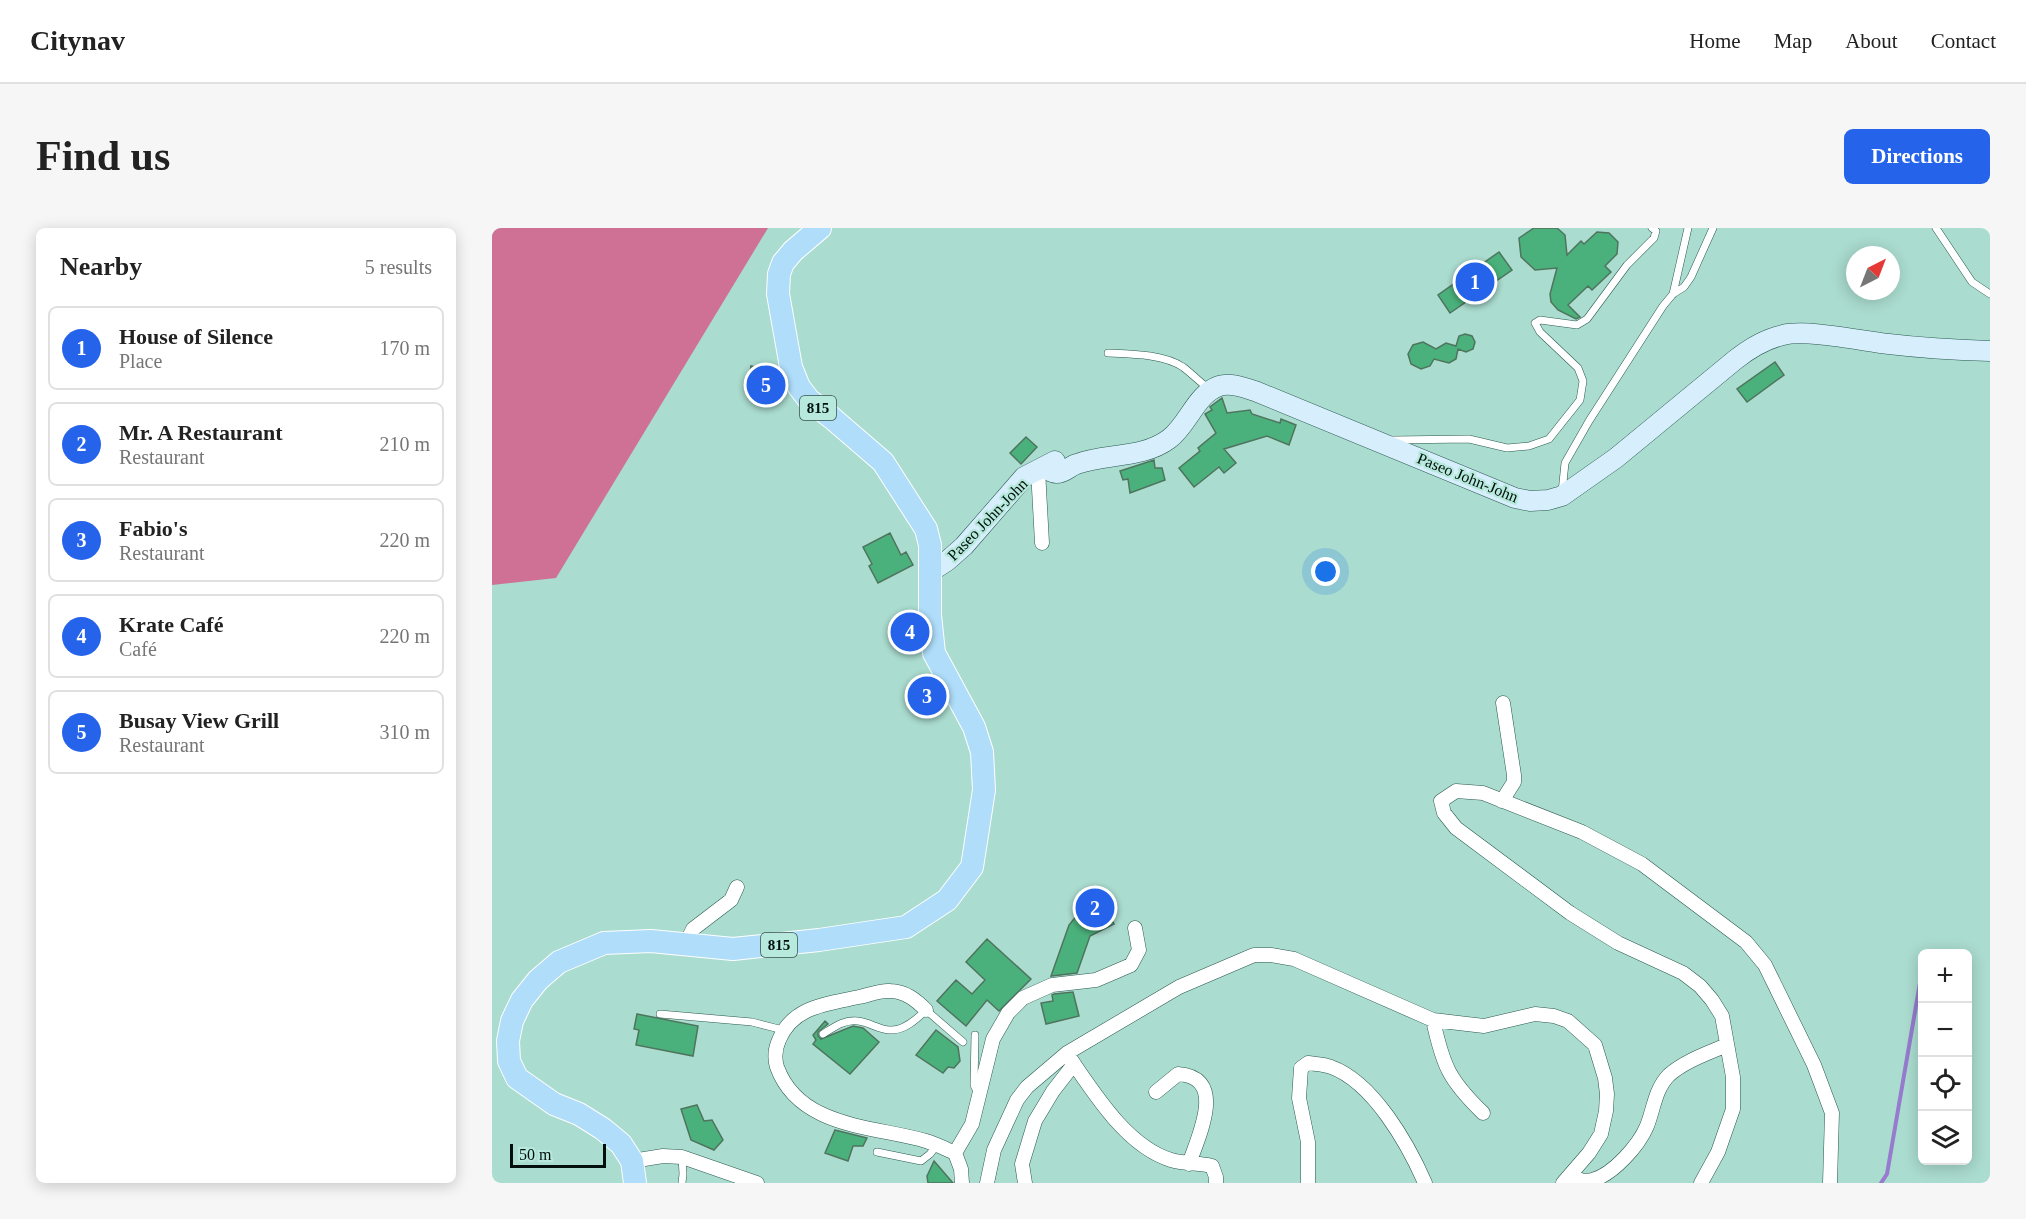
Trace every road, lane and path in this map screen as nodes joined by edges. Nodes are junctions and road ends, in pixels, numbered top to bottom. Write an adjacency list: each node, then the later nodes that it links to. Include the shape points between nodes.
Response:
1 (820, 228): 15 (main road, 815, via 793,251 779,274 778,294 793,375 809,400 883,462 926,529)
2 (1652, 228): 11 (lane, via 1656,231 1654,238 1627,265 1587,319 1577,325 1540,320 1535,323 1578,368 1583,381 1580,400 1549,439 1507,448 1469,439)
3 (1688, 228): 6 (lane)
4 (1713, 228): 6 (lane, via 1691,277)
5 (1936, 228): 7 (lane, via 1972,282)
6 (1673, 294): 13 (lane, via 1565,463)
7 (1990, 294)
8 (1990, 351): 13 (street, Paseo John-John, via 1807,334 1770,339 1735,360 1616,458)
9 (1108, 353): 10 (lane, via 1136,354 1182,366)
10 (1211, 391): 11 (street, Paseo John-John, via 1220,386 1242,387); 12 (street, Paseo John-John, via 1167,440 1129,454 1075,464 1065,472)
11 (1380, 441): 13 (street, Paseo John-John, via 1515,498 1530,501)
12 (1041, 469): 14 (street); 15 (street, Paseo John-John, via 1019,482 964,546)
13 (1562, 496)
14 (1042, 543)
15 (930, 572): 20 (main road, 815, via 934,653 974,727 982,752 984,790 972,867 946,900 906,927 733,950)
16 (1503, 704): 17 (street, via 1514,782)
17 (1502, 801): 28 (street, via 1465,790 1441,801 1444,813 1456,828 1570,913 1618,943 1683,973 1700,986 1722,1016); 50 (street, via 1582,832 1642,864 1757,954 1814,1065 1832,1113)
18 (737, 886): 20 (street, via 731,900 693,929)
19 (1135, 928): 31 (street, via 1139,950 1131,965 1096,980 1052,985 1023,998 1008,1013 993,1039)
20 (690, 946): 37 (main road, 815, via 651,941 604,944 582,951 559,962 538,980 512,1021 508,1051 517,1078 554,1104 603,1129 621,1144)
21 (926, 1010): 24 (street, via 904,994 890,991 818,1006 794,1018); 25 (lane, via 905,1026 890,1030 857,1020 842,1023); 27 (lane)
22 (660, 1014): 24 (lane, via 752,1022)
23 (1433, 1020): 29 (street, via 1294,959 1254,955 1179,987); 32 (street, via 1441,1056 1452,1078); 39 (street, via 1484,1026 1535,1014 1554,1016 1568,1021 1595,1045 1605,1078 1606,1111 1601,1134)
24 (783, 1030): 33 (street, via 775,1049 779,1071 813,1110 831,1119)
25 (824, 1034)
26 (975, 1035): 31 (lane, via 974,1085)
27 (963, 1042)
28 (1727, 1045): 39 (street, via 1669,1075 1656,1095 1647,1127 1617,1167 1597,1179); 49 (street, via 1733,1109 1718,1152)
29 (1070, 1059): 38 (street, via 1105,1108 1142,1145); 44 (street, via 1027,1087 1017,1100 994,1150); 45 (street, via 1035,1122 1022,1164)
30 (1156, 1092): 38 (street, via 1178,1074 1196,1077 1201,1083 1208,1107)
31 (979, 1096): 35 (street, via 972,1124)
32 (1483, 1113)
33 (937, 1145): 34 (lane, via 921,1161); 35 (street)
34 (877, 1152)
35 (955, 1153): 43 (street)
36 (682, 1156): 37 (street); 41 (lane); 42 (street)
37 (632, 1161): 40 (main road)
38 (1189, 1164): 46 (street, via 1212,1166)
39 (1568, 1178)
40 (635, 1183)
41 (682, 1183)
42 (758, 1183)
43 (962, 1183)
44 (987, 1183)
45 (1026, 1183)
46 (1216, 1183)
47 (1308, 1183): 48 (street, via 1308,1142 1299,1098 1301,1068 1308,1063 1330,1066 1360,1083 1401,1135)
48 (1425, 1183)
49 (1701, 1183)
50 (1830, 1183)

